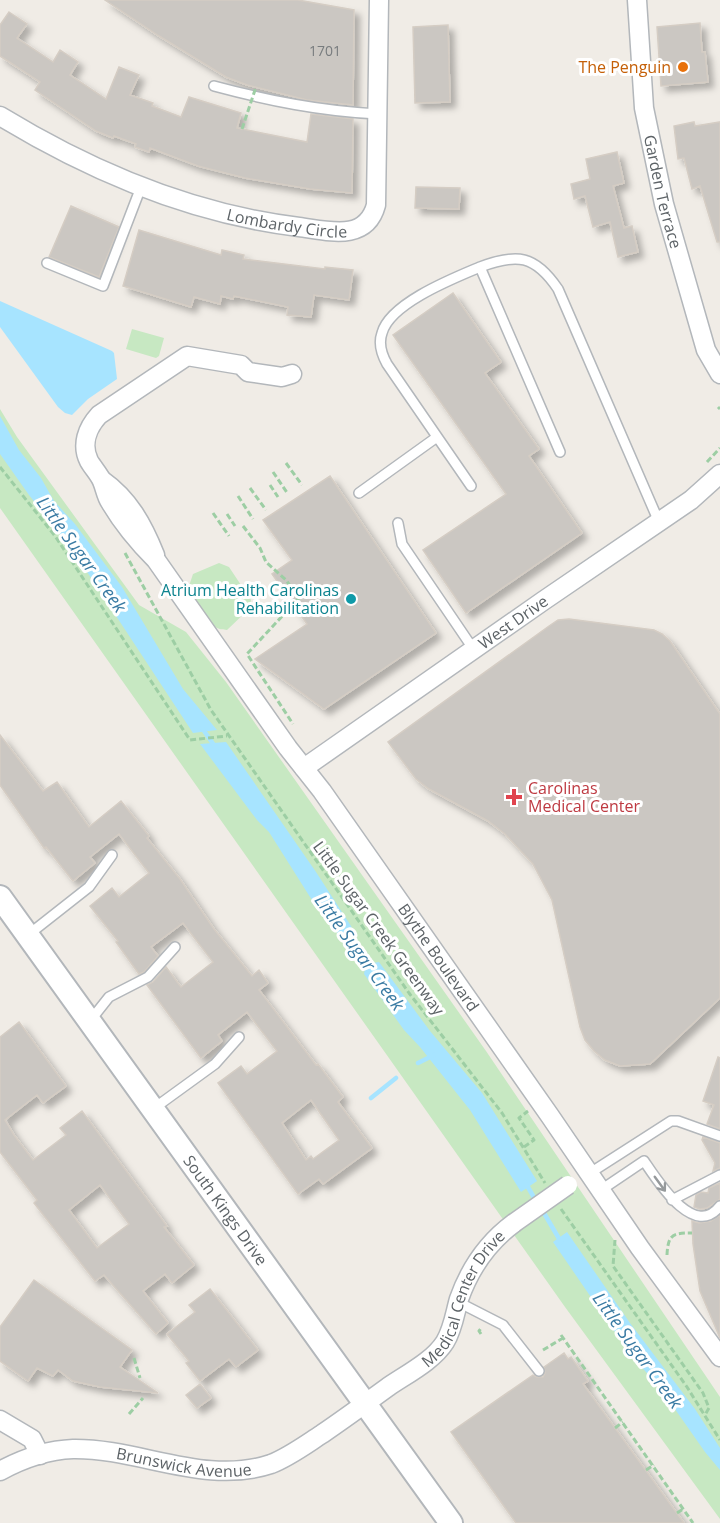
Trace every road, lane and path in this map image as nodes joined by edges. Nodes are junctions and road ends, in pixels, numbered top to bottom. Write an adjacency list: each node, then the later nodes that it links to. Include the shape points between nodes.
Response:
1 (379, 0): 5 (street, Lombardy Circle)
2 (637, 0): 12 (street, Garden Terrace, via 643,99 664,204 706,350)
3 (214, 86): 5 (lane, via 297,106)
4 (256, 87): 7 (path, bridge)
5 (378, 114): 8 (street, Lombardy Circle, via 376,205 374,215 357,230 276,225 195,206)
6 (0, 116): 8 (street, Lombardy Circle, via 72,157)
7 (242, 129)
8 (141, 187): 9 (lane, via 104,286)
9 (47, 263)
10 (480, 267): 13 (lane, via 409,303 387,322 382,333 383,356); 14 (lane); 31 (lane, via 516,257 535,264 558,289)
11 (241, 365): 40 (street, Blythe Boulevard, via 187,356 99,415 85,444 109,501 135,540 156,560)
12 (720, 374)
13 (438, 437): 21 (lane); 23 (lane)
14 (560, 452)
15 (286, 463): 19 (path)
16 (0, 467): 39 (path, via 55,536 190,740)
17 (273, 472): 24 (path)
18 (720, 474): 31 (street, West Drive)
19 (302, 484)
20 (270, 485): 26 (path)
21 (471, 486)
22 (250, 488): 27 (path)
23 (359, 493)
24 (288, 494)
25 (238, 496): 30 (path)
26 (278, 497)
27 (266, 510)
28 (213, 513): 35 (path)
29 (228, 514): 33 (path)
30 (254, 519)
31 (659, 522): 37 (street, West Drive)
32 (398, 523): 37 (lane, via 402,544)
33 (235, 526)
34 (243, 526): 38 (path, via 266,562 299,598 247,654)
35 (229, 536)
36 (122, 544): 39 (path, Little Sugar Creek Greenway, via 195,684)
37 (474, 650): 40 (street, West Drive)
38 (296, 728)
39 (228, 735): 51 (path, Little Sugar Creek Greenway, via 409,993 485,1089)
40 (304, 768): 53 (street, Blythe Boulevard)
41 (112, 855): 43 (lane, via 89,887)
42 (0, 897): 43 (street, South Kings Drive)
43 (28, 935): 45 (street, South Kings Drive)
44 (176, 948): 45 (lane, via 148,977 110,997)
45 (90, 1021): 47 (street, South Kings Drive)
46 (239, 1037): 47 (lane, via 215,1064)
47 (153, 1110): 72 (street, South Kings Drive)
48 (530, 1110): 51 (path, via 519,1118 534,1140)
49 (720, 1136): 50 (lane, via 671,1121)
50 (633, 1145): 52 (lane); 53 (lane)
51 (524, 1147): 55 (path, Little Sugar Creek Greenway)
52 (644, 1161): 56 (lane); 57 (lane, one-way to 57)
53 (590, 1173): 56 (street, Blythe Boulevard); 63 (street, Medical Center Drive, bridge, via 500,1233 472,1269)
54 (720, 1175): 57 (lane)
55 (546, 1186)
56 (601, 1190): 67 (street, Blythe Boulevard)
57 (672, 1200): 59 (lane, via 701,1216 709,1216)
58 (558, 1203): 74 (path)
59 (720, 1206)
60 (616, 1233): 74 (path, via 613,1266 703,1393 709,1408)
61 (693, 1233): 62 (path, via 673,1235)
62 (666, 1258)
63 (458, 1302): 69 (lane, via 503,1325); 72 (street, Medical Center Drive, via 441,1348)
64 (483, 1325): 65 (path)
65 (481, 1334)
66 (543, 1350): 76 (path, via 562,1337)
67 (720, 1357)
68 (134, 1358): 70 (path)
69 (539, 1371)
70 (140, 1378)
71 (143, 1398): 73 (path)
72 (364, 1404): 79 (street, Brunswick Avenue, via 296,1452 246,1470 212,1470 83,1449); 85 (street, South Kings Drive)
73 (129, 1414)
74 (705, 1415): 78 (path)
75 (0, 1420): 79 (street, via 32,1439)
76 (623, 1422): 77 (path); 80 (path)
77 (615, 1428)
78 (720, 1440)
79 (40, 1455): 82 (street, Brunswick Avenue)
80 (654, 1465): 81 (path); 83 (path)
81 (646, 1470)
82 (0, 1471)
83 (683, 1509): 84 (path); 86 (path)
84 (677, 1513)
85 (450, 1523)
86 (693, 1523)

